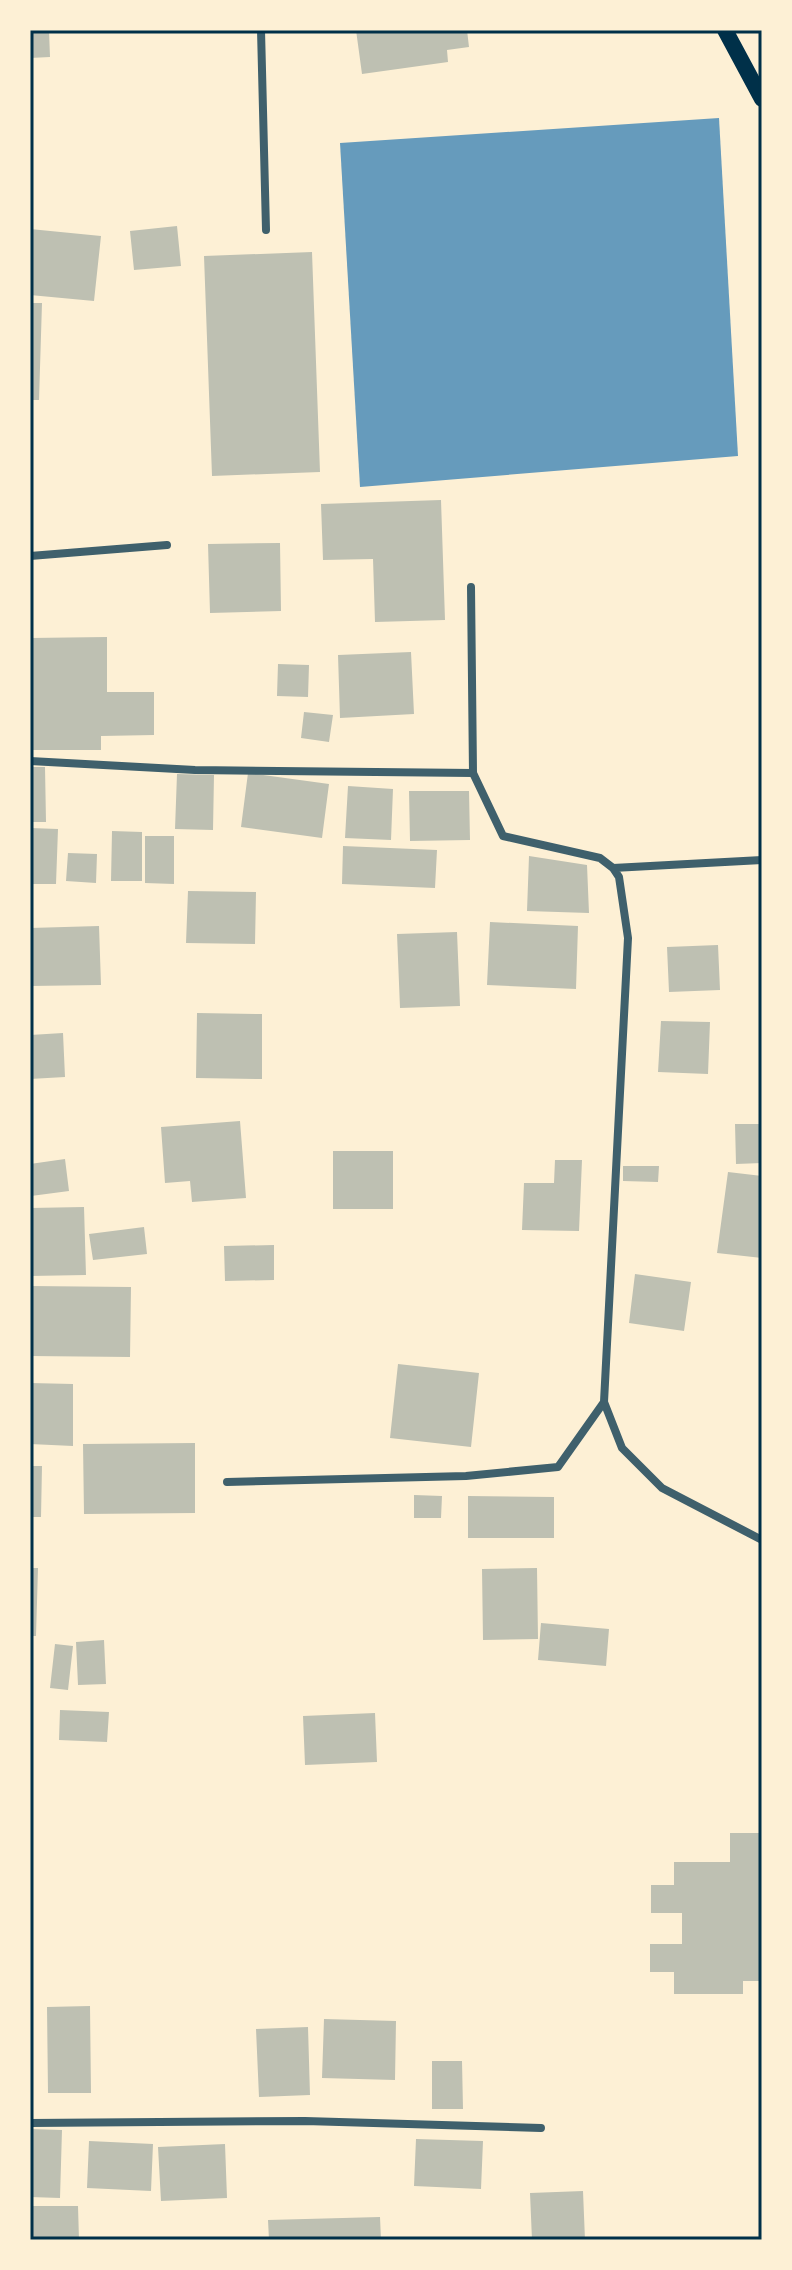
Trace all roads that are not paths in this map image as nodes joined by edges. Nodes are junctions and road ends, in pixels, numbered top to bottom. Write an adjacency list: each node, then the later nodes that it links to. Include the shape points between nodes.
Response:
1 (261, 30): 4 (street)
2 (725, 30): 3 (main road)
3 (762, 99)
4 (266, 230)
5 (167, 545): 6 (street)
6 (30, 556)
7 (471, 587): 9 (street)
8 (30, 761): 9 (street, via 195,770)
9 (473, 773): 11 (street, via 503,836 600,858)
10 (762, 860): 11 (street)
11 (613, 868): 12 (street, via 628,938)
12 (604, 1402): 13 (street, via 558,1467 466,1476); 14 (street, via 622,1448 662,1488)
13 (227, 1482)
14 (762, 1540)
15 (30, 2123): 16 (street, via 305,2121)
16 (541, 2128)

